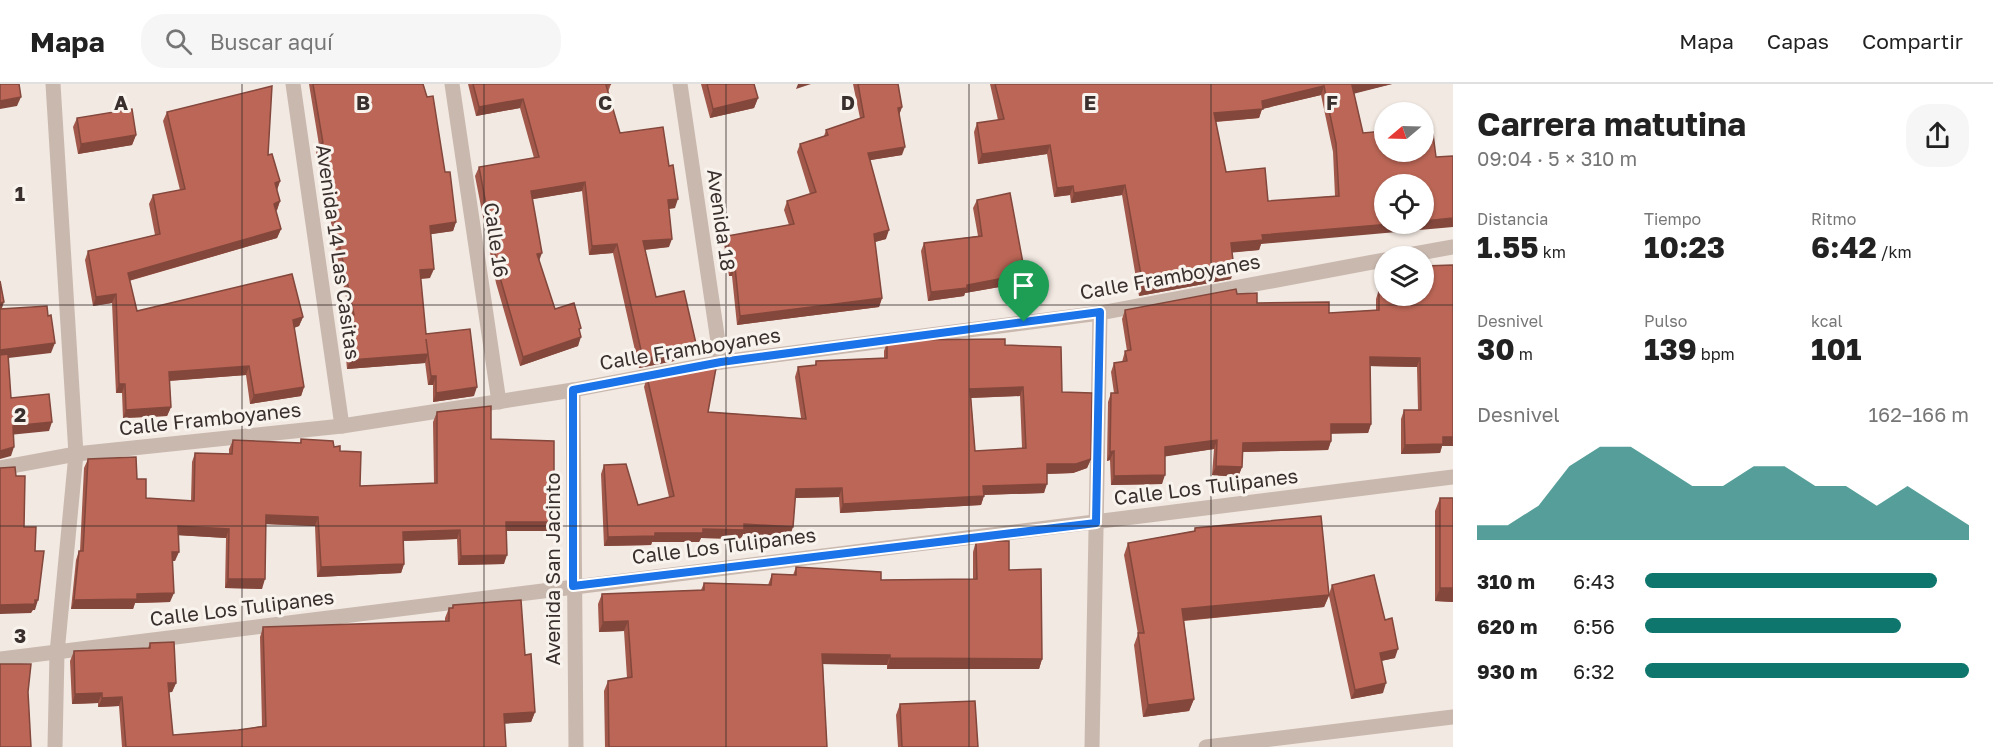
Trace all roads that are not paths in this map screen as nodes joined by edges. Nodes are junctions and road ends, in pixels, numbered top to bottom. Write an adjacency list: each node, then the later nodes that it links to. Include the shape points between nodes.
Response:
1 (53, 84): 13 (street)
2 (293, 84): 12 (street, Avenida 14 Las Casitas)
3 (452, 84): 11 (street, Calle 16)
4 (682, 85): 9 (street, Avenida 18)
5 (1453, 247): 6 (street)
6 (1434, 250)
7 (1374, 262): 8 (street, Calle Framboyanes)
8 (1100, 312): 9 (street, Calle Framboyanes); 16 (street)
9 (721, 362): 10 (street, Calle Framboyanes)
10 (573, 390): 11 (street, Calle Framboyanes); 17 (street, Avenida San Jacinto)
11 (499, 402): 12 (street, Calle Framboyanes)
12 (342, 426): 13 (street, Calle Framboyanes)
13 (76, 454): 14 (street, Calle Framboyanes); 18 (street)
14 (0, 468)
15 (1453, 477): 16 (street, Calle Los Tulipanes)
16 (1096, 523): 17 (street, Calle Los Tulipanes); 23 (street)
17 (573, 586): 18 (street, Calle Los Tulipanes); 22 (street, Avenida San Jacinto)
18 (57, 653): 19 (street, Calle Los Tulipanes); 21 (street)
19 (0, 659)
20 (1453, 717): 24 (street)
21 (55, 747)
22 (576, 747)
23 (1092, 747)
24 (1206, 747)

